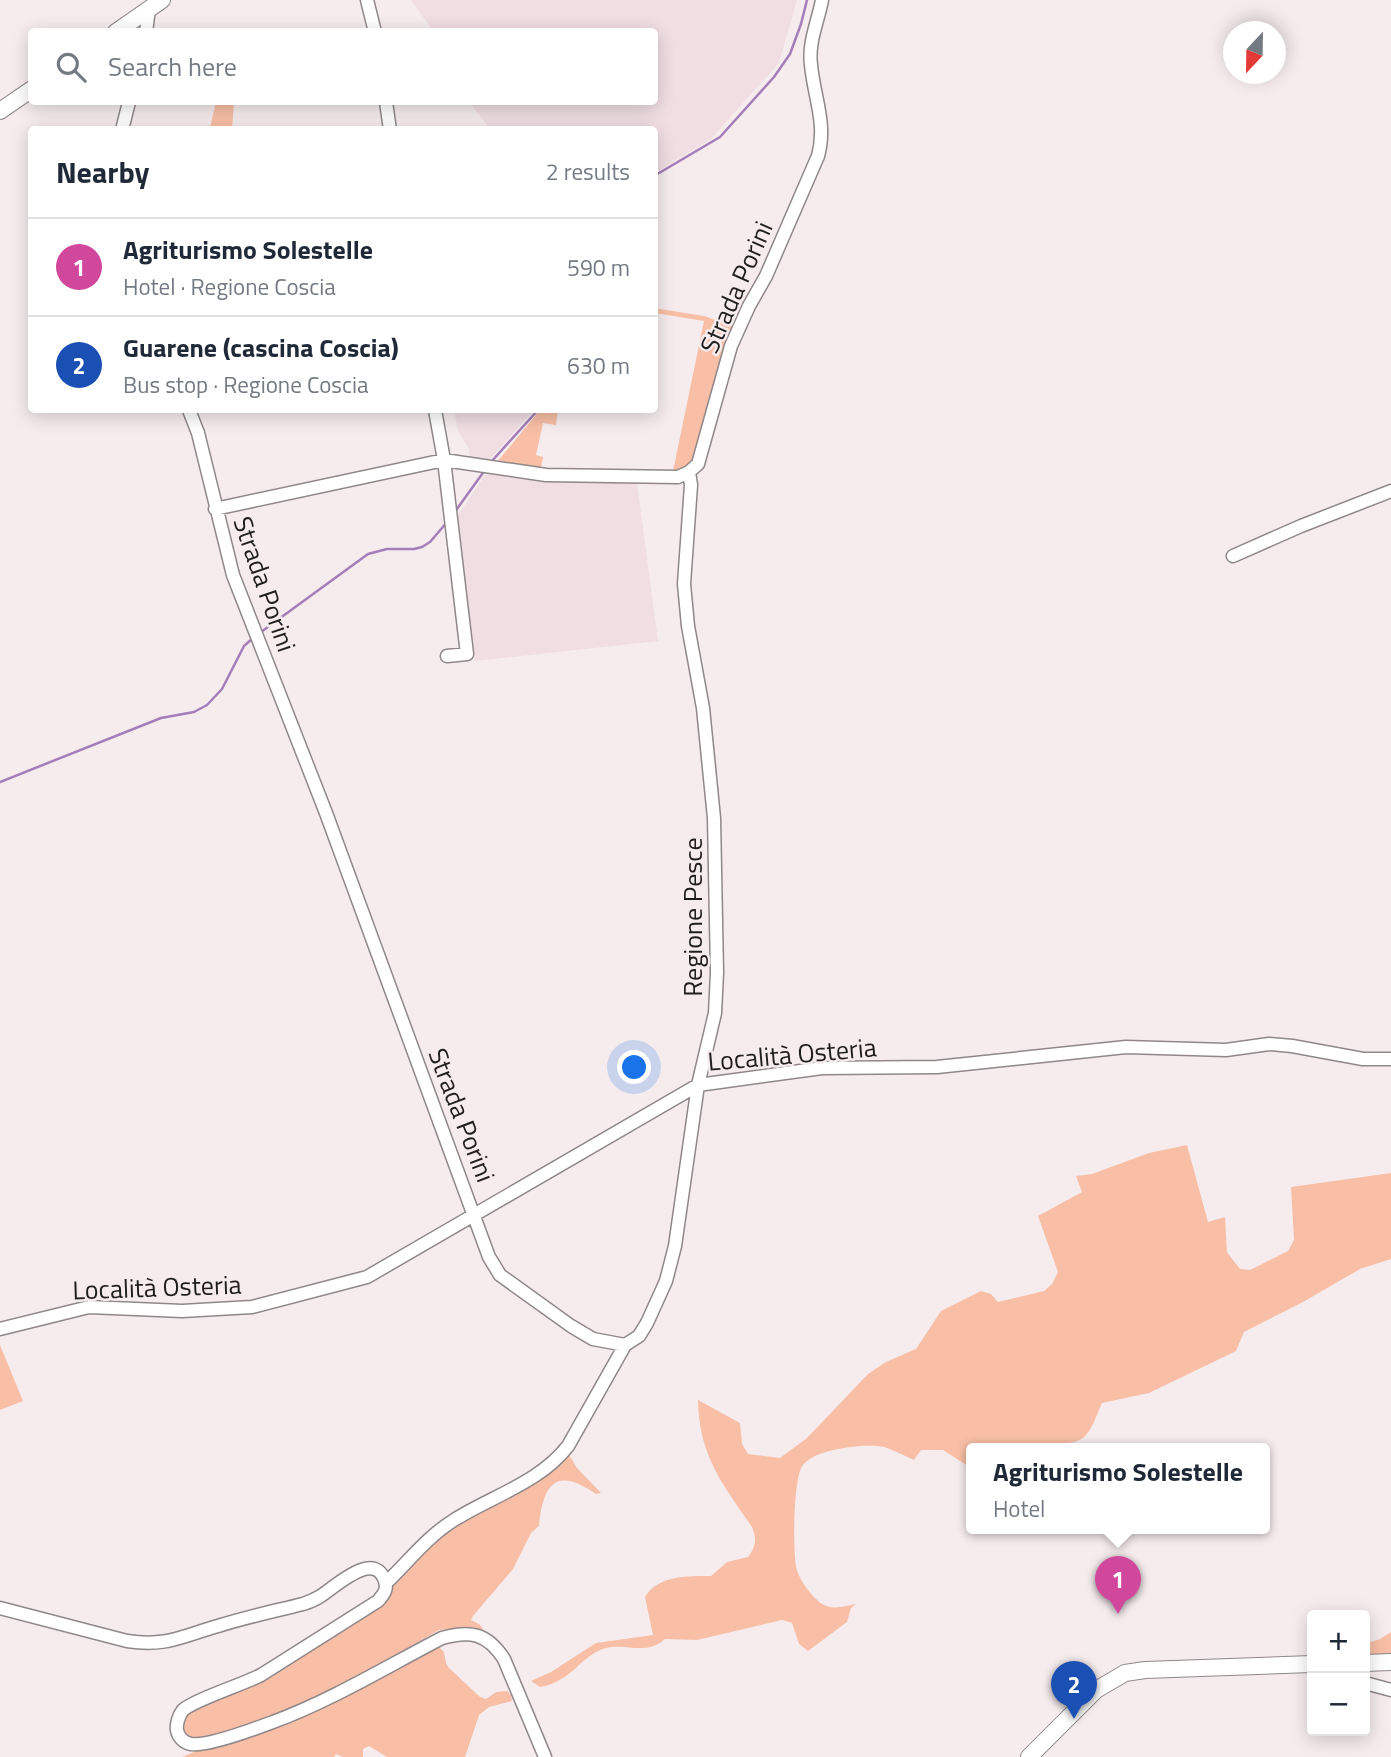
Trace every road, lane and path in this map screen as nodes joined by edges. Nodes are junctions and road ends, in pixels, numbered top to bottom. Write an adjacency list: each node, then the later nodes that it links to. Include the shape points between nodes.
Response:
1 (367, 0): 6 (street)
2 (822, 0): 16 (street, Strada Porini, via 810,64 822,121 818,156 766,276 741,320 698,464)
3 (155, 4): 4 (main road); 5 (street)
4 (122, 28)
5 (147, 28)
6 (374, 28)
7 (28, 92): 10 (main road)
8 (128, 105): 11 (street)
9 (386, 105): 12 (street)
10 (0, 111)
11 (123, 126)
12 (389, 126)
13 (190, 413): 18 (street, Strada Porini)
14 (436, 413): 15 (street)
15 (444, 460): 16 (street, Strada Porini, via 546,475 678,477); 18 (street, Strada Porini); 20 (street, via 467,654)
16 (689, 472): 22 (street, Regione Pesce, via 684,584 703,708 716,863 715,1013)
17 (1391, 491): 19 (street)
18 (215, 509): 23 (street, Strada Porini, via 233,575)
19 (1233, 556)
20 (447, 656)
21 (1391, 1059): 22 (street, Località Osteria, via 1269,1044 1226,1050 1126,1047 937,1067 822,1068)
22 (698, 1084): 23 (street, Località Osteria); 25 (street, Regione Pesce, via 666,1281 639,1336)
23 (475, 1214): 24 (street, Località Osteria, via 367,1277 252,1307 182,1311 89,1307); 25 (street, Strada Porini, via 500,1275 593,1339)
24 (0, 1329)
25 (625, 1345): 26 (street, via 557,1460 434,1534)
26 (386, 1583): 27 (street, via 382,1574 364,1569 303,1604 156,1643 127,1641); 33 (street, via 378,1601 261,1675 184,1710 178,1718 180,1738 201,1744 301,1711 460,1633 485,1639 500,1653)
27 (0, 1608)
28 (1391, 1662): 29 (main road)
29 (1370, 1663)
30 (1307, 1664): 34 (main road, via 1125,1674 1096,1690)
31 (1370, 1684): 32 (street)
32 (1391, 1690)
33 (545, 1757)
34 (1029, 1757)

